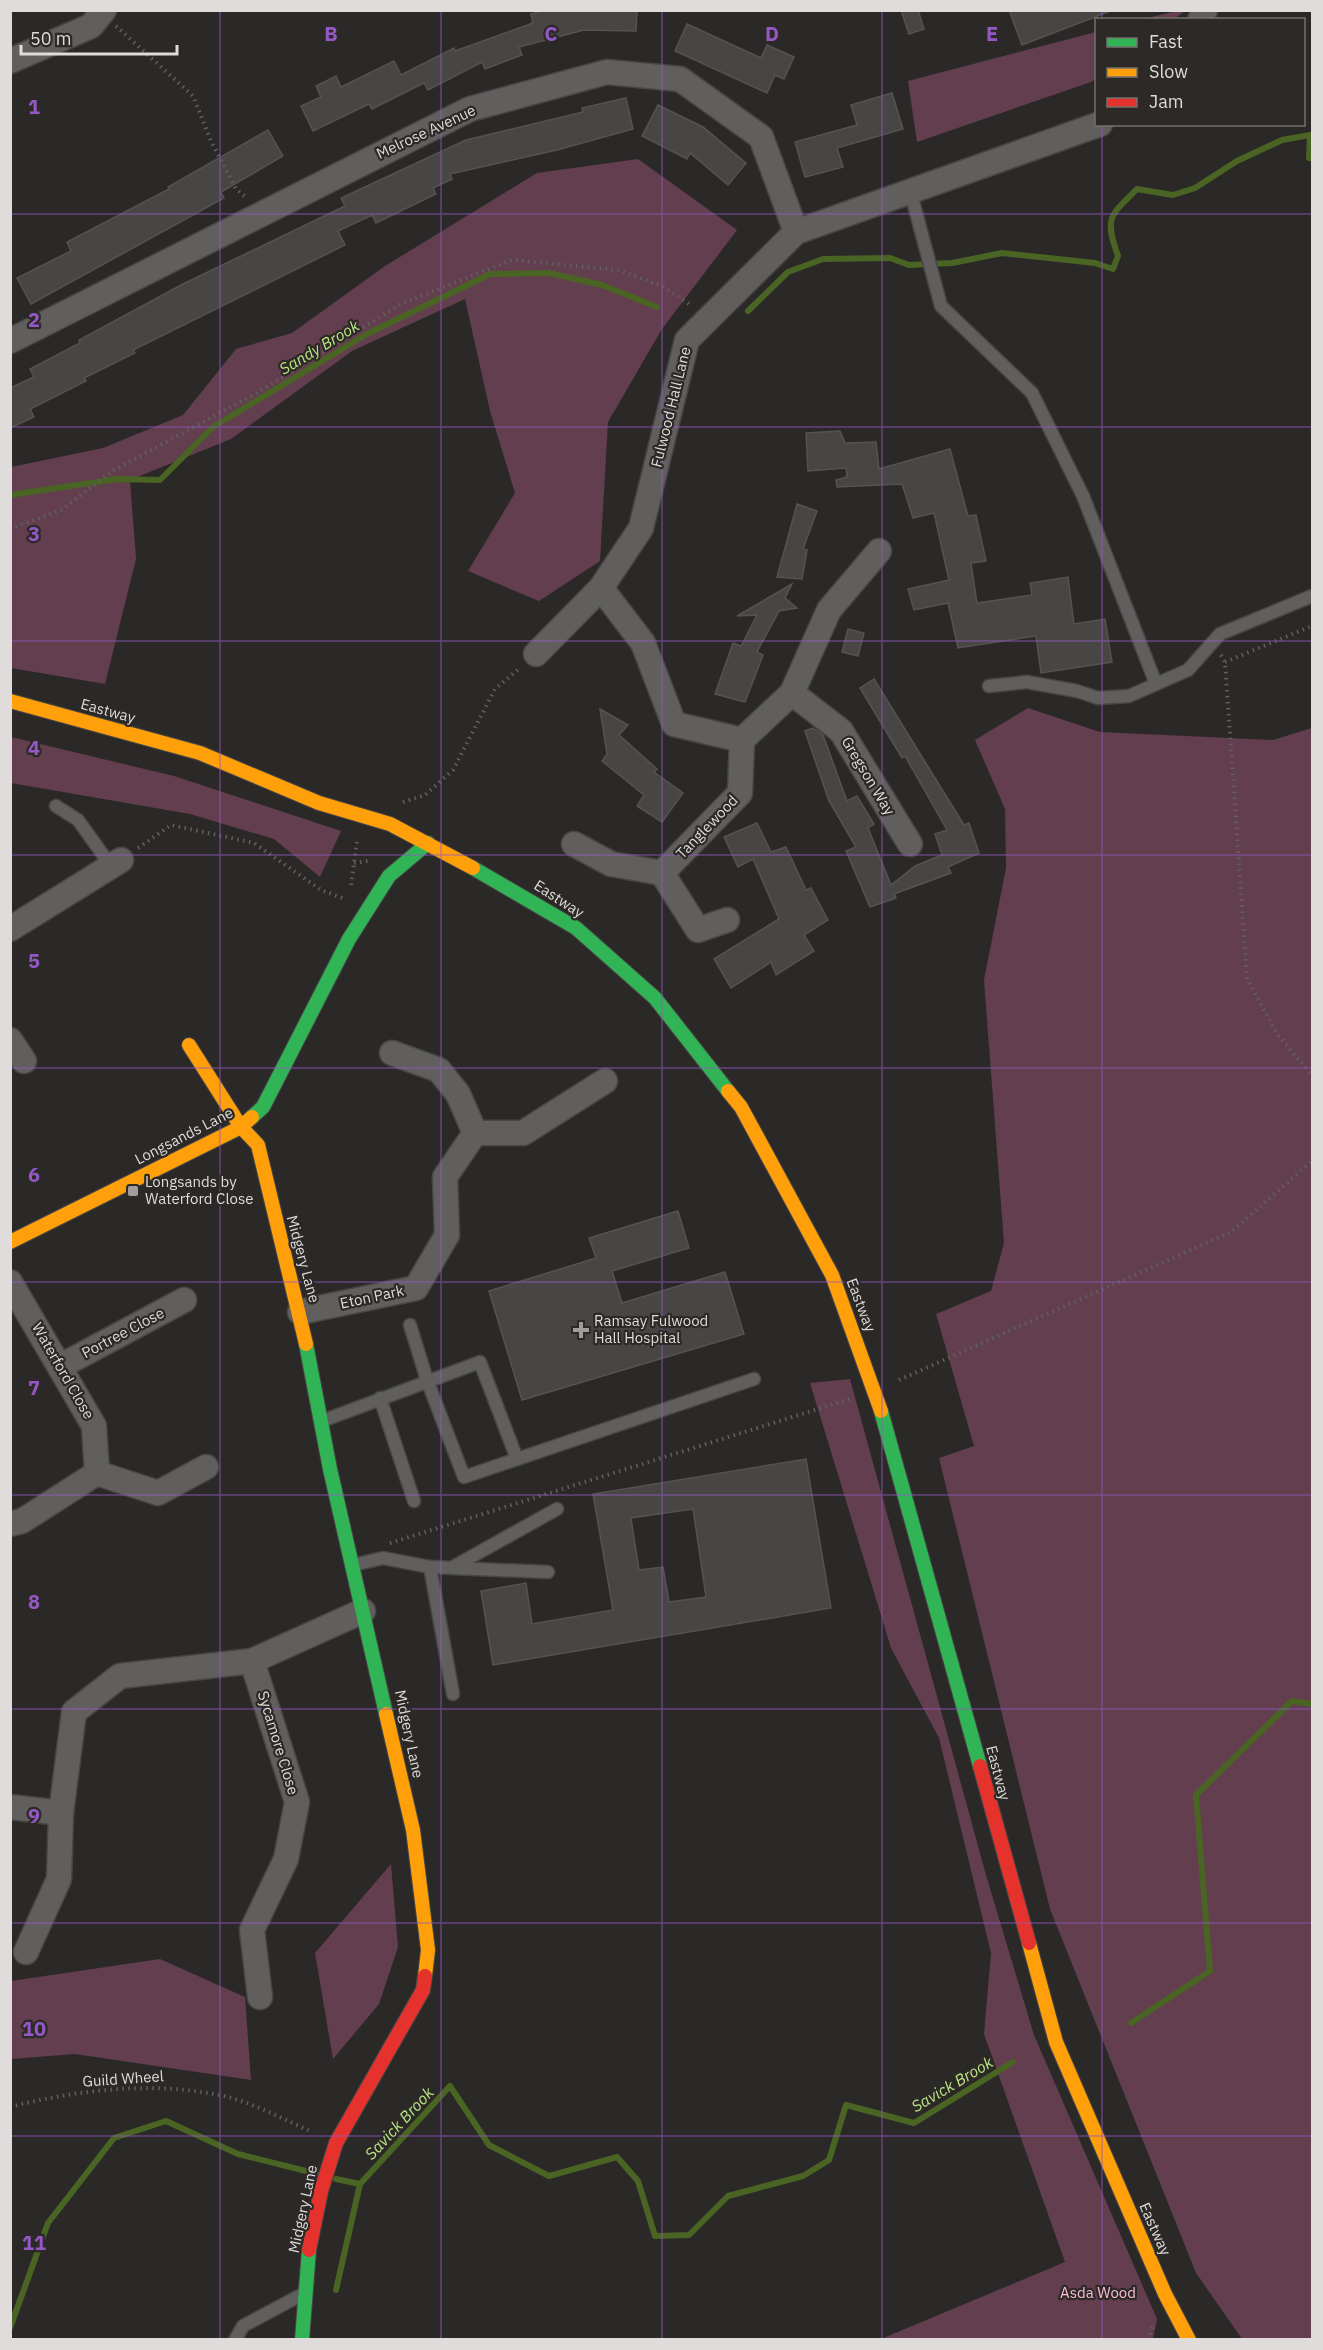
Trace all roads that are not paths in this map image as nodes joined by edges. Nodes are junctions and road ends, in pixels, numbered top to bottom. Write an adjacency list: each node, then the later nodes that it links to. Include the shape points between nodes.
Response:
1 (104, 13): 2 (street, via 91,26)
2 (10, 61)
3 (1095, 126): 4 (street, Fulwood Hall Lane)
4 (910, 190): 5 (street, Fulwood Hall Lane); 11 (lane, via 941,306 1032,393 1083,496)
5 (795, 232): 6 (street, Melrose Avenue, via 761,137 680,79 607,72 470,110); 8 (street, Fulwood Hall Lane, via 687,340 641,528)
6 (10, 341)
7 (879, 551): 13 (street, via 829,610)
8 (601, 588): 10 (street, Fulwood Hall Lane); 15 (street, via 644,643 674,724)
9 (1312, 596): 11 (lane, via 1220,634 1188,670)
10 (536, 654)
11 (1156, 684): 12 (lane, via 1129,696 1098,698 1027,682)
12 (989, 686)
13 (792, 693): 15 (street); 19 (street, Gregson Way, via 841,731)
14 (10, 701): 17 (main road, Eastway, via 200,753)
15 (742, 740): 22 (street, Tanglewood, via 740,793)
16 (56, 806): 21 (lane, via 78,820)
17 (428, 843): 23 (main road, Longsands Lane); 63 (main road, Eastway, via 576,928 655,999 741,1107 832,1275 876,1391 1056,2042 1165,2294)
18 (574, 844): 22 (street, via 611,864)
19 (910, 844)
20 (389, 857): 23 (main road)
21 (116, 863): 25 (street)
22 (662, 873): 24 (street, via 698,930)
23 (389, 876): 31 (main road, Longsands Lane, via 349,939 263,1107)
24 (727, 920)
25 (10, 928)
26 (10, 1040): 29 (street)
27 (189, 1045): 31 (main road, Midgery Lane)
28 (392, 1053): 32 (street, via 439,1070 458,1094)
29 (24, 1061)
30 (605, 1081): 32 (street, via 523,1133)
31 (241, 1127): 33 (main road, Longsands Lane); 36 (main road, Midgery Lane, via 258,1145)
32 (475, 1133): 36 (street, Eton Park, via 445,1177 447,1235 416,1288)
33 (10, 1242)
34 (10, 1282): 38 (street, Waterford Close)
35 (184, 1300): 38 (street, Portree Close)
36 (300, 1312): 42 (main road, Midgery Lane)
37 (410, 1324): 40 (lane)
38 (61, 1366): 45 (street, Waterford Close, via 94,1426)
39 (754, 1379): 43 (lane)
40 (427, 1380): 41 (lane); 43 (lane, via 480,1362); 43 (lane, via 464,1477)
41 (380, 1398): 42 (lane); 46 (lane)
42 (321, 1421): 49 (main road, Midgery Lane)
43 (517, 1459)
44 (206, 1467): 45 (street, via 158,1493)
45 (97, 1473): 48 (street, via 22,1521)
46 (414, 1501)
47 (556, 1509): 51 (lane)
48 (10, 1524)
49 (352, 1566): 50 (lane, via 383,1558); 53 (main road, Midgery Lane)
50 (430, 1566): 51 (lane); 55 (lane)
51 (452, 1568): 52 (lane)
52 (548, 1572)
53 (363, 1611): 54 (street); 60 (main road, Midgery Lane, via 413,1830 428,1950 423,1990 334,2149 319,2199)
54 (252, 1661): 57 (street, via 120,1676 74,1713); 59 (street, Sycamore Close, via 297,1802 286,1859 252,1930)
55 (453, 1694)
56 (10, 1807): 57 (street)
57 (61, 1813): 58 (street, via 59,1879)
58 (26, 1952)
59 (260, 1996)
60 (302, 2295): 61 (lane, via 243,2326); 62 (main road, Midgery Lane)
61 (235, 2340)
62 (302, 2340)
63 (1189, 2340)

